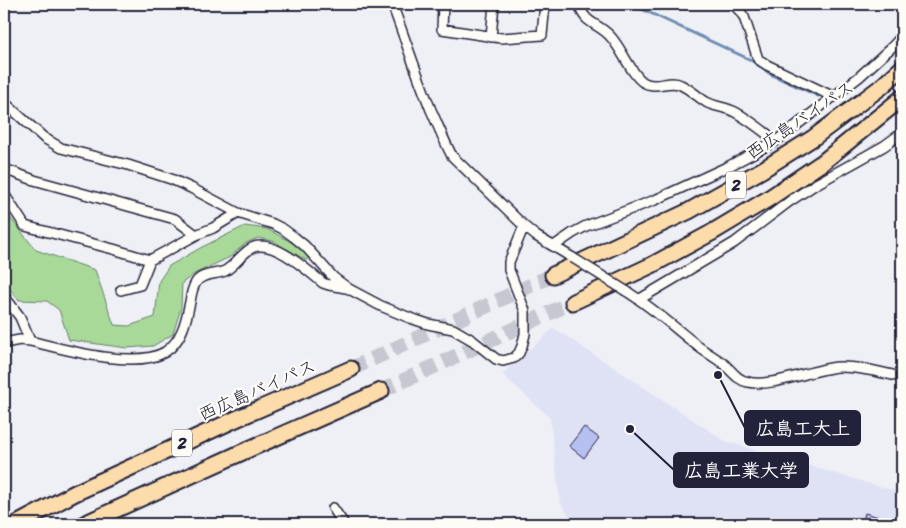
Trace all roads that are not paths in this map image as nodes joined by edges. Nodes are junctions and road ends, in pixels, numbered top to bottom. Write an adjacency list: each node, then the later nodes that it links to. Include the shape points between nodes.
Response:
1 (392, 4): 18 (street, via 417,76 452,156)
2 (444, 4): 8 (street, via 442,29)
3 (494, 4): 8 (street)
4 (545, 4): 8 (street, via 542,35)
5 (579, 4): 14 (street, via 585,17 611,36 645,84 682,85 707,102 735,112)
6 (733, 4): 10 (street, via 742,12 758,59)
7 (902, 36): 10 (street)
8 (491, 37)
9 (902, 68): 22 (highway, 西広島バイパス / 2, via 813,138 762,170 689,211)
10 (834, 96): 14 (street)
11 (902, 98): 27 (highway, 2, via 823,162 768,199 652,265)
12 (4, 102): 17 (street, via 44,138 61,148 171,179)
13 (902, 133): 26 (street, via 790,201 734,243)
14 (776, 141): 20 (street, via 655,200 586,226)
15 (4, 169): 19 (street, via 175,219)
16 (4, 194): 21 (street, via 25,226)
17 (238, 213): 19 (street, via 214,228); 23 (street, via 273,224 294,237)
18 (524, 226): 20 (street); 23 (street, via 508,270 526,317 522,346 514,358 496,360 453,329 410,318)
19 (196, 234): 21 (street)
20 (554, 246): 26 (street, bridge)
21 (150, 260): 24 (street, via 140,285)
22 (553, 275)
23 (349, 289): 28 (street, via 323,283 285,254 264,245 247,251 226,270 206,275 195,282 183,330 165,352 153,357 98,356)
24 (121, 290)
25 (4, 296): 28 (street, via 20,317)
26 (640, 299): 31 (street, via 724,364 738,379 761,383 839,367)
27 (573, 302)
28 (30, 341): 29 (street)
29 (4, 343)
30 (351, 369): 34 (highway, 西広島バイパス / 2, via 75,492)
31 (902, 377)
32 (381, 391): 35 (highway, 2)
33 (333, 508): 36 (street)
34 (17, 524)
35 (84, 524)
36 (344, 524)

